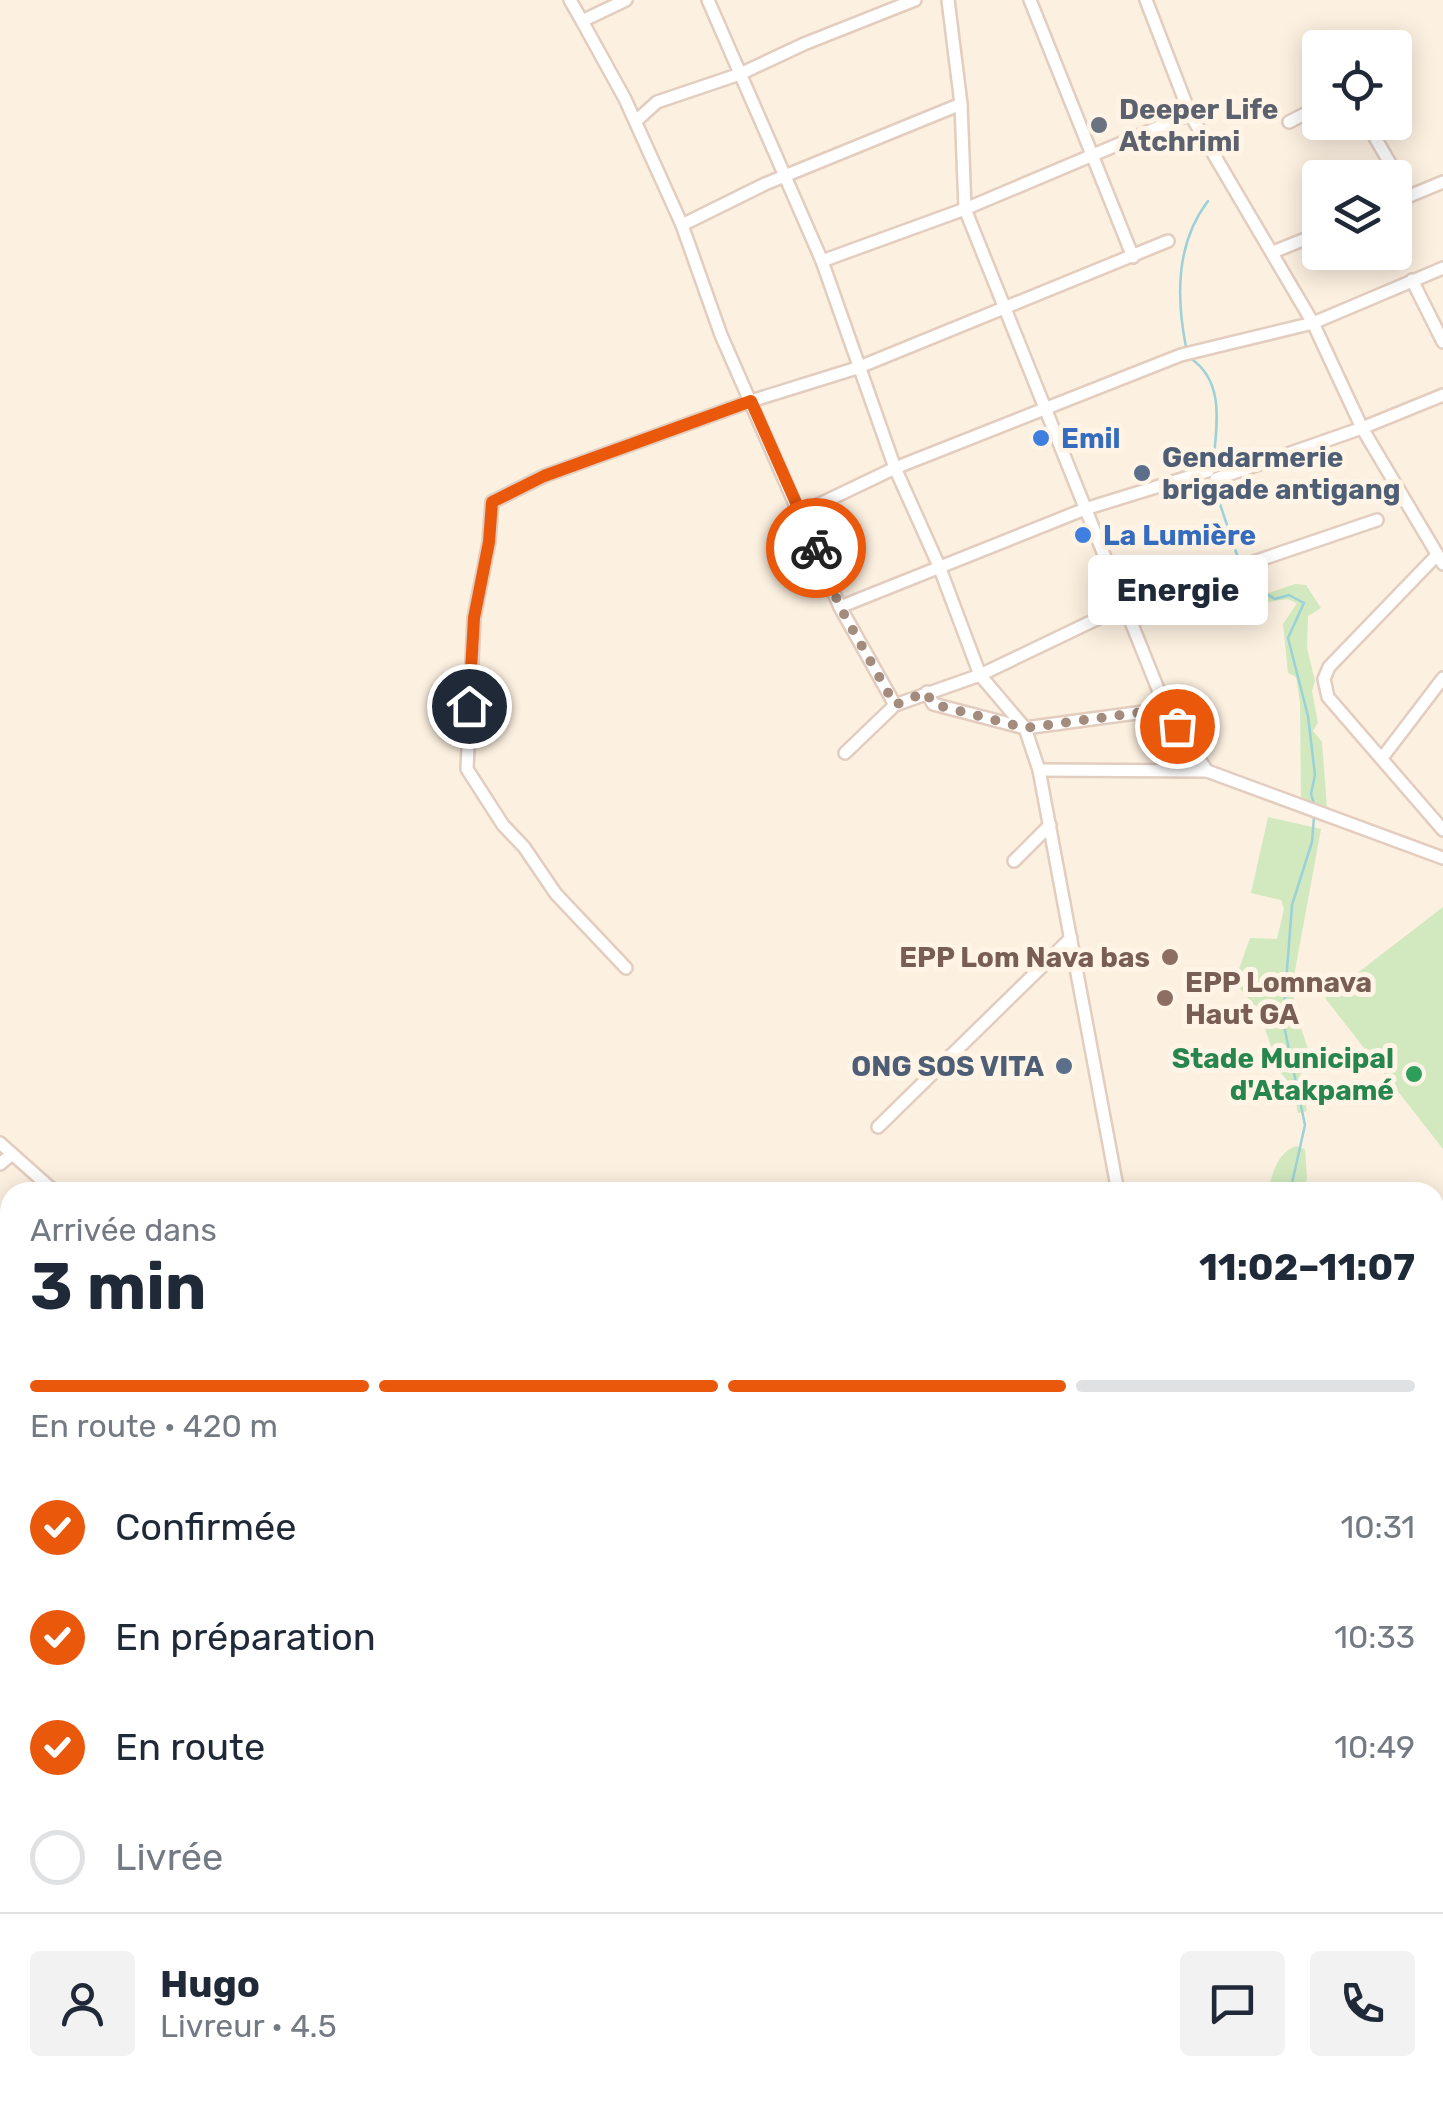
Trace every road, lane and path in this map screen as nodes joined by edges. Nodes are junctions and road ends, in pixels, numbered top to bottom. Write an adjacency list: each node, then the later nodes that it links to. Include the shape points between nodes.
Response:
1 (570, 0): 8 (street)
2 (626, 0): 8 (street)
3 (708, 0): 9 (street)
4 (914, 0): 9 (street)
5 (948, 0): 10 (street)
6 (1030, 0): 15 (street)
7 (1146, 0): 11 (street)
8 (582, 21): 13 (street)
9 (740, 74): 13 (street, via 657,102); 16 (street)
10 (960, 104): 16 (street); 19 (street)
11 (1190, 114): 15 (street); 23 (street)
12 (1302, 115): 14 (street)
13 (636, 121): 20 (street)
14 (1289, 122)
15 (1090, 156): 19 (street); 24 (street)
16 (785, 178): 20 (street); 25 (street)
17 (1443, 182): 18 (street)
18 (1412, 195)
19 (965, 209): 25 (street); 28 (street)
20 (682, 225): 33 (street)
21 (1302, 240): 23 (street)
22 (1168, 242): 24 (street)
23 (1273, 252): 29 (street)
24 (1133, 257): 28 (street)
25 (822, 262): 31 (street)
26 (1443, 268): 27 (street)
27 (1412, 280): 29 (street); 30 (street)
28 (1004, 307): 31 (street); 34 (street)
29 (1313, 323): 34 (street, via 1188,354); 35 (street)
30 (1443, 342)
31 (857, 368): 33 (street); 36 (street)
32 (1443, 395): 35 (street)
33 (751, 401): 38 (street); 59 (street, via 544,476 492,502 474,618 467,769 556,894)
34 (1044, 409): 36 (street); 37 (street)
35 (1362, 428): 37 (street); 40 (street)
36 (894, 468): 38 (street); 41 (street)
37 (1085, 509): 41 (street); 42 (street)
38 (801, 513): 43 (street)
39 (1376, 520): 42 (street)
40 (1440, 559): 51 (street, via 1324,679 1328,696)
41 (940, 566): 43 (street); 44 (street)
42 (1124, 606): 44 (street); 48 (street)
43 (840, 607): 47 (street)
44 (980, 675): 46 (street); 49 (street)
45 (1443, 678): 51 (street)
46 (926, 692): 47 (street); 49 (street, via 933,704)
47 (895, 705): 50 (street)
48 (1166, 709): 49 (street); 53 (street)
49 (1025, 728): 52 (street)
50 (844, 753)
51 (1382, 758): 55 (street)
52 (1039, 770): 53 (street); 54 (street)
53 (1207, 771): 56 (street)
54 (1050, 825): 57 (street); 58 (street)
55 (1443, 830)
56 (1443, 858)
57 (1014, 861)
58 (1071, 938): 60 (street); 65 (street)
59 (626, 968)
60 (878, 1127)
61 (0, 1143): 62 (street)
62 (12, 1154): 63 (street); 64 (street)
63 (0, 1164)
64 (44, 1182)
65 (1116, 1182)

